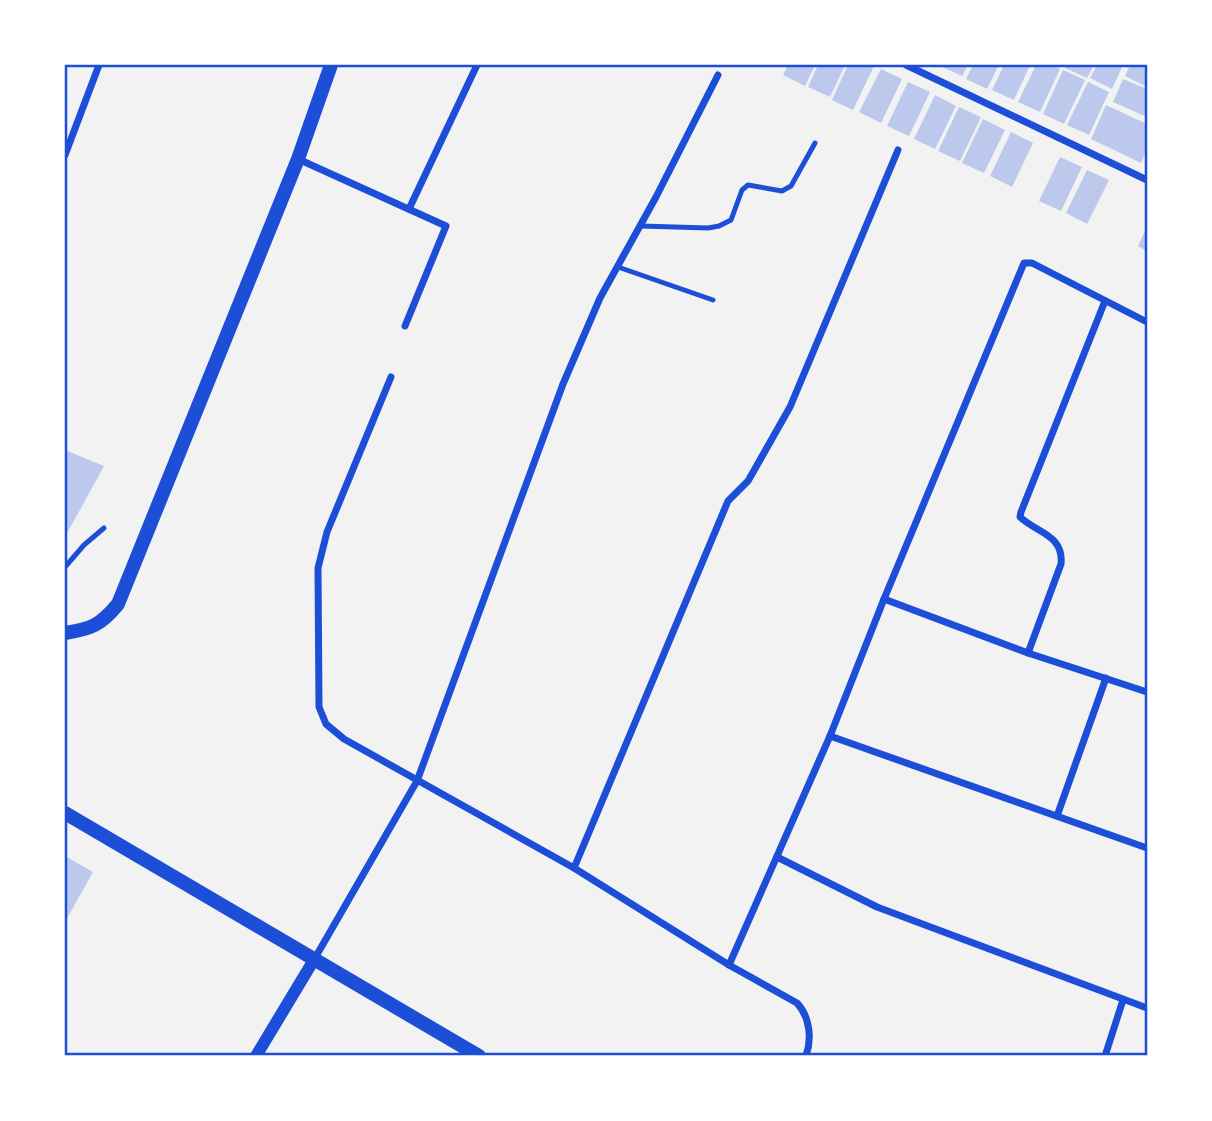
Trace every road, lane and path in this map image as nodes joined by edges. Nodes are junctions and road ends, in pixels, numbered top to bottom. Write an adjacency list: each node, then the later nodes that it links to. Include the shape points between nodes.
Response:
1 (99, 65): 8 (street)
2 (331, 65): 9 (main road)
3 (477, 65): 11 (street)
4 (906, 65): 10 (street)
5 (718, 75): 12 (street)
6 (815, 143): 12 (lane, via 791,186 782,191 748,185 731,220 719,226)
7 (898, 150): 32 (street, via 790,407 748,481 728,499)
8 (65, 155)
9 (298, 159): 11 (street); 22 (main road, via 118,604 90,629)
10 (1147, 180)
11 (410, 209): 17 (street, via 446,226)
12 (641, 226): 13 (street)
13 (618, 267): 14 (lane); 27 (street, via 563,384)
14 (713, 300)
15 (1105, 301): 16 (street); 21 (street, via 1024,263); 23 (street, via 1021,512 1025,522 1053,538 1061,559)
16 (1147, 322)
17 (405, 326)
18 (391, 377): 27 (street, via 322,547 318,568 319,707 326,724 344,739)
19 (104, 528): 20 (lane)
20 (65, 567)
21 (884, 599): 23 (street); 26 (street)
22 (65, 633)
23 (1028, 653): 24 (street)
24 (1106, 678): 25 (street); 29 (street)
25 (1147, 692)
26 (830, 736): 29 (street); 31 (street)
27 (417, 781): 32 (street); 33 (street)
28 (65, 813): 33 (main road)
29 (1057, 816): 30 (street)
30 (1147, 848)
31 (777, 857): 34 (street); 35 (street, via 877,907)
32 (574, 869): 34 (street)
33 (315, 958): 37 (street); 38 (main road)
34 (729, 965): 39 (street, via 800,1007 810,1034)
35 (1124, 1000): 36 (street); 40 (street)
36 (1147, 1008)
37 (256, 1056)
38 (479, 1056)
39 (806, 1056)
40 (1105, 1056)

